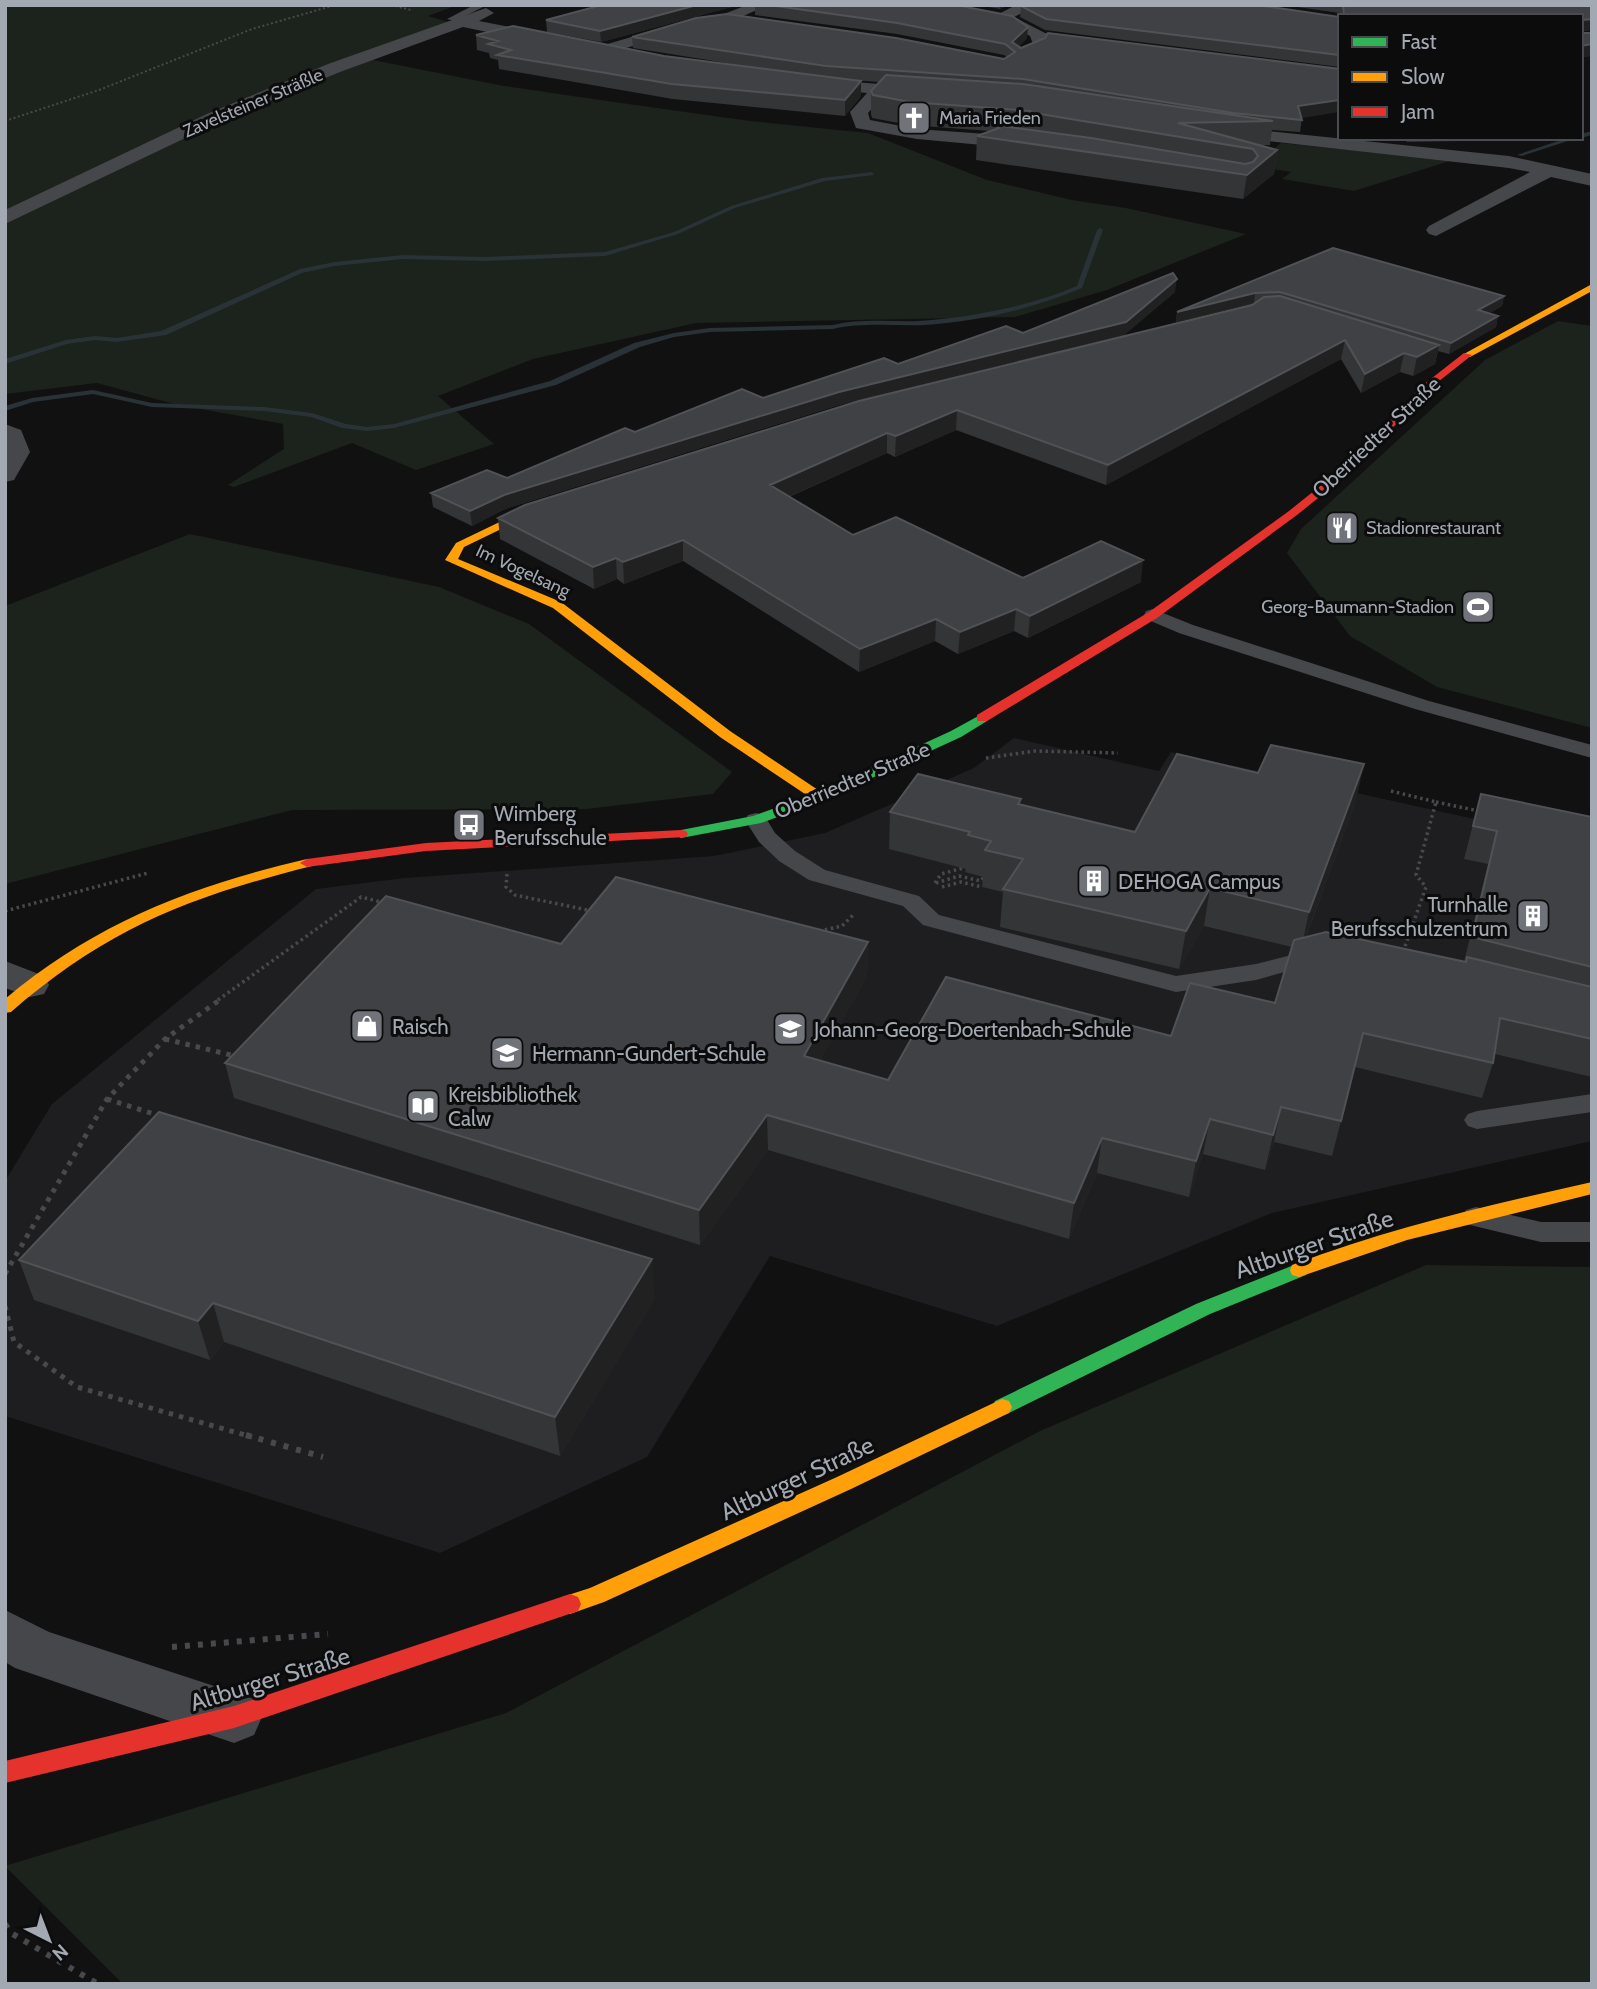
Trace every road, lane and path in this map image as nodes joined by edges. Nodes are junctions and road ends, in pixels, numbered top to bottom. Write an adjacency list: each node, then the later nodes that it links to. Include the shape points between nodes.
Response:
1 (335, 5): 17 (path, via 254,28 59,105)
2 (482, 5): 7 (lane, via 452,19)
3 (508, 5): 7 (street, Zavelsteiner Sträßle)
4 (761, 5): 6 (street)
5 (1030, 5): 9 (street, via 995,16 1017,22)
6 (727, 18): 8 (street); 13 (street, via 594,49)
7 (463, 22): 10 (street); 24 (street, Zavelsteiner Sträßle, via 215,117)
8 (752, 23)
9 (1040, 37): 11 (street); 12 (street)
10 (564, 43)
11 (1120, 48)
12 (1027, 50)
13 (639, 58)
14 (787, 80): 15 (street)
15 (879, 90): 16 (street); 21 (street, via 859,112 862,124 917,134)
16 (944, 94)
17 (5, 121)
18 (1204, 129): 20 (street)
19 (1338, 129): 20 (street)
20 (1305, 141): 22 (street)
21 (1047, 145)
22 (1549, 170): 23 (street); 25 (street)
23 (1592, 180)
24 (5, 218)
25 (1436, 230)
26 (1592, 287): 30 (street, Oberriedter Straße, via 1449,361 1349,468)
27 (5, 431): 28 (street, via 12,435 17,452)
28 (5, 474)
29 (569, 501): 35 (street, Im Vogelsang, via 516,518 460,545 451,560 557,605 725,734)
30 (1153, 615): 31 (lane, via 1422,705); 35 (street, Oberriedter Straße, via 956,734)
31 (1592, 752)
32 (1118, 753): 33 (path, via 1044,749)
33 (974, 759)
34 (1391, 791): 36 (path)
35 (818, 797): 38 (street, Oberriedter Straße)
36 (1436, 802): 37 (path); 48 (path, via 1416,876 1426,887)
37 (1480, 811)
38 (756, 820): 48 (lane, via 787,856 817,875 911,901 931,920 1176,984 1256,972 1326,953); 49 (street, Oberriedter Straße, via 634,839 426,847 328,859 245,877 167,904)
39 (963, 868): 42 (path, via 941,874)
40 (507, 874): 45 (path, via 506,887 515,894 594,912)
41 (984, 877): 42 (path, via 981,881 959,876)
42 (935, 883): 43 (path, via 931,890 961,883)
43 (982, 887)
44 (388, 904): 50 (path, via 361,897)
45 (587, 921)
46 (842, 926): 47 (path)
47 (815, 932)
48 (1400, 966)
49 (14, 989)
50 (165, 1039): 51 (path); 52 (path)
51 (241, 1057)
52 (107, 1099): 54 (path); 59 (path)
53 (1592, 1103): 55 (lane)
54 (173, 1120)
55 (1477, 1120)
56 (1592, 1188): 57 (street, Altburger Straße)
57 (1472, 1216): 58 (lane, via 1541,1232); 65 (street, Altburger Straße, via 1341,1254 1203,1309 844,1483 596,1595)
58 (1592, 1232)
59 (5, 1274)
60 (5, 1306): 61 (path, via 14,1342 77,1387)
61 (323, 1457)
62 (342, 1632): 64 (path)
63 (5, 1634): 65 (street, via 34,1651)
64 (166, 1648)
65 (234, 1717): 66 (street, Altburger Straße)
66 (5, 1772)
67 (5, 1923): 68 (path, via 11,1933)
68 (99, 1984)

